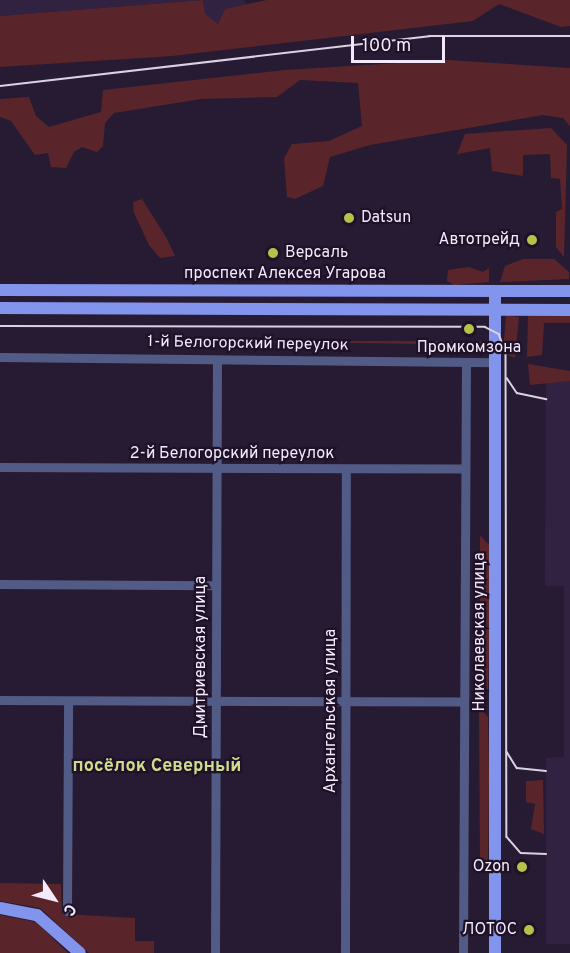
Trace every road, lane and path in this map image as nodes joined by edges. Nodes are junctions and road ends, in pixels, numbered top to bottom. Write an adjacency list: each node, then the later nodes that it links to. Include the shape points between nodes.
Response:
1 (0, 290): 2 (main road, проспект Алексея Угарова)
2 (495, 291): 3 (main road, проспект Алексея Угарова); 5 (main road, Николаевская улица)
3 (570, 291)
4 (0, 308): 5 (main road)
5 (495, 310): 6 (main road); 10 (main road, Николаевская улица)
6 (570, 310)
7 (0, 357): 8 (street, 1-й Белогорский переулок, via 194,356)
8 (217, 361): 9 (street, 1-й Белогорский переулок); 12 (street, Дмитриевская улица)
9 (466, 362): 10 (street, 1-й Белогорский переулок); 14 (street, Николаевская улица)
10 (496, 362): 28 (main road, Николаевская улица)
11 (0, 467): 12 (street, 2-й Белогорский переулок)
12 (216, 468): 13 (street, 2-й Белогорский переулок); 16 (street, Дмитриевская улица)
13 (346, 469): 14 (street, 2-й Белогорский переулок); 20 (street, Архангельская улица)
14 (464, 469): 21 (street, Николаевская улица)
15 (0, 584): 16 (street)
16 (216, 585): 19 (street, Дмитриевская улица)
17 (0, 700): 18 (street)
18 (68, 701): 19 (street); 23 (street)
19 (216, 701): 20 (street); 25 (street, Дмитриевская улица)
20 (347, 701): 21 (street); 26 (street, Архангельская улица)
21 (464, 702): 27 (street, Николаевская улица)
22 (0, 908): 24 (main road, via 37,915)
23 (67, 911)
24 (80, 953)
25 (215, 953)
26 (345, 953)
27 (464, 953)
28 (495, 953)

